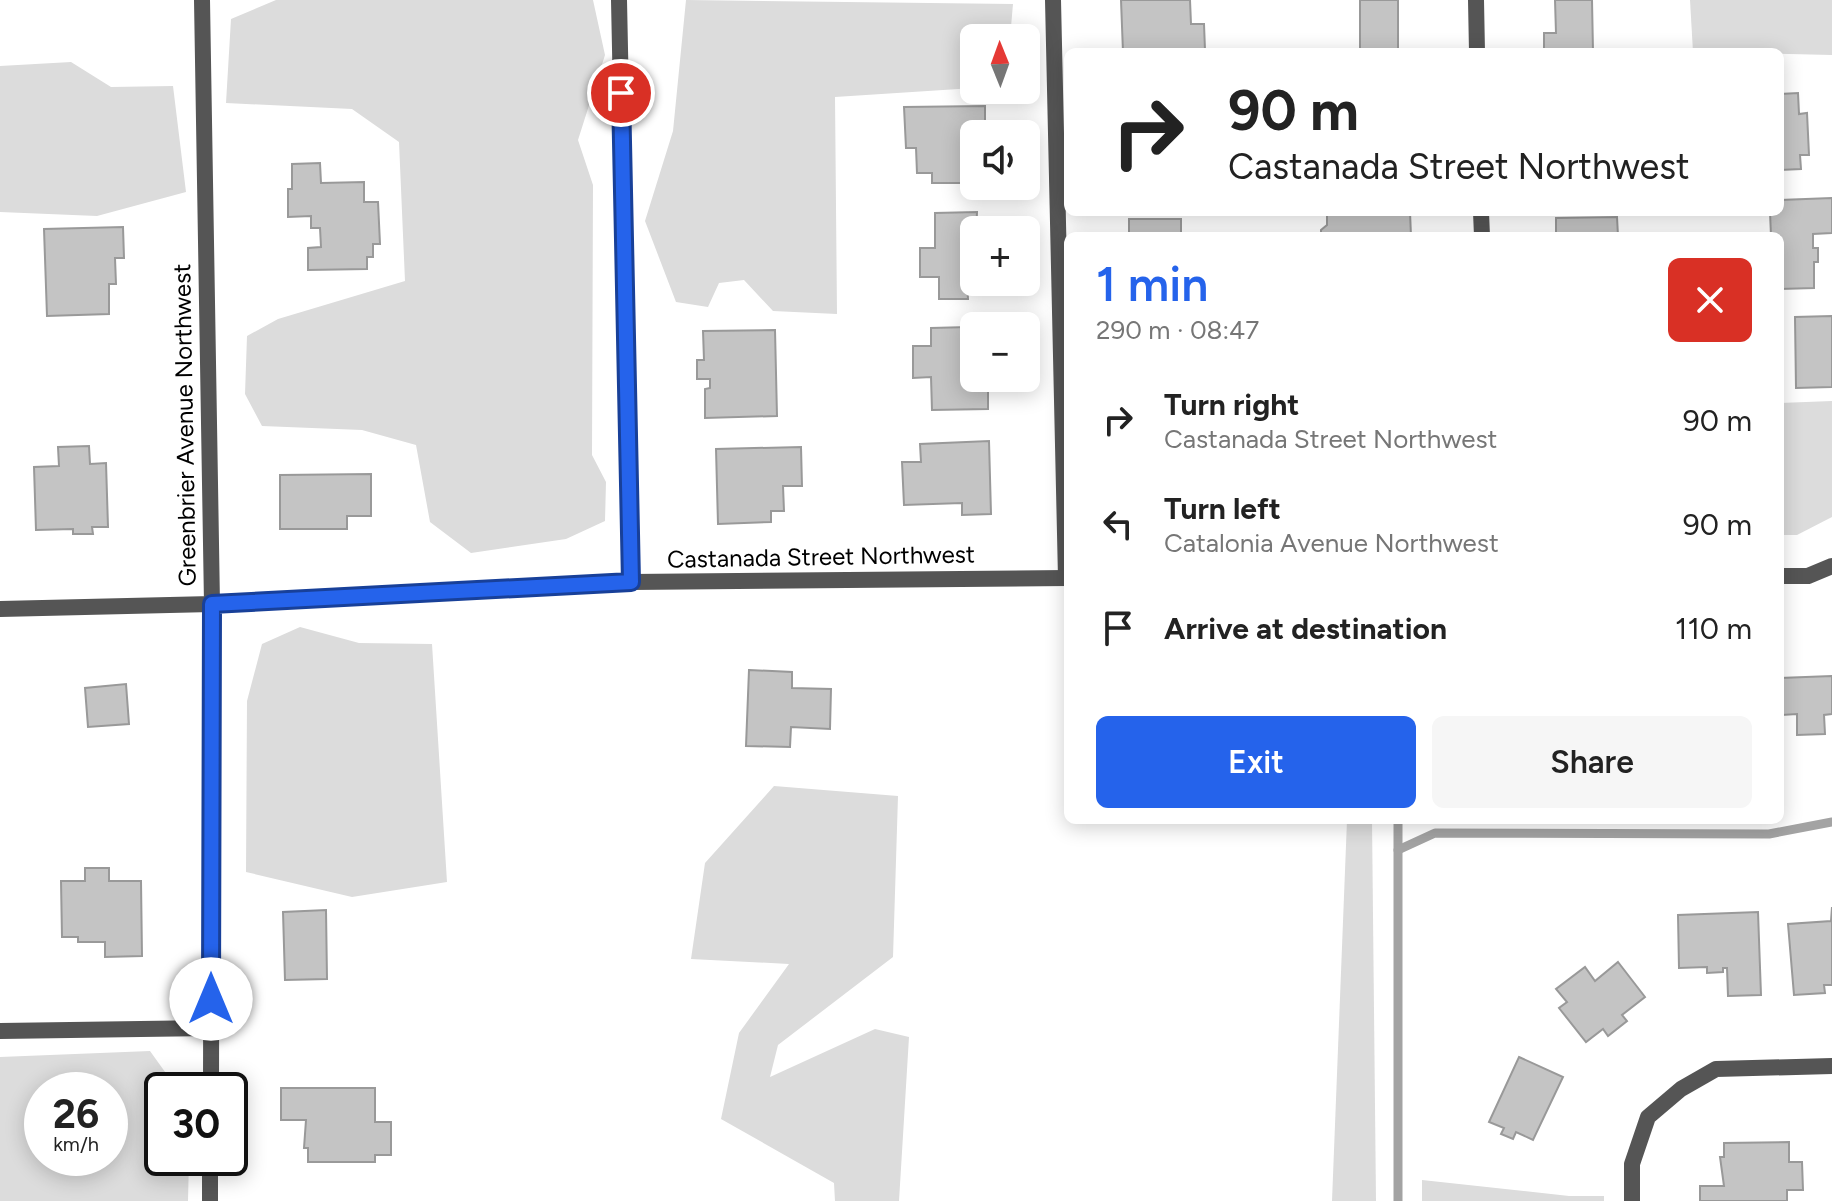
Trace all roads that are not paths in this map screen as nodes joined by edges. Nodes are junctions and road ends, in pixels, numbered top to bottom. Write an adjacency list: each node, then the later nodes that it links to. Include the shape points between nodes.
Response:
1 (202, 0): 11 (street, Greenbrier Avenue Northwest)
2 (619, 0): 10 (street)
3 (1053, 0): 6 (street)
4 (1476, 0): 5 (street)
5 (1477, 48)
6 (1064, 454)
7 (1832, 566): 8 (street, via 1808,576)
8 (1784, 576)
9 (1064, 578): 10 (street, Castanada Street Northwest)
10 (631, 582): 11 (street, Castanada Street Northwest)
11 (212, 604): 12 (street, Castanada Street Northwest); 13 (street, Greenbrier Avenue Northwest)
12 (0, 609)
13 (211, 1028): 14 (street); 16 (street, Greenbrier Avenue Northwest)
14 (0, 1031)
15 (1832, 1066): 19 (street, via 1716,1069 1681,1089 1648,1117 1632,1164)
16 (211, 1072)
17 (210, 1176): 18 (street)
18 (210, 1201)
19 (1632, 1201)

